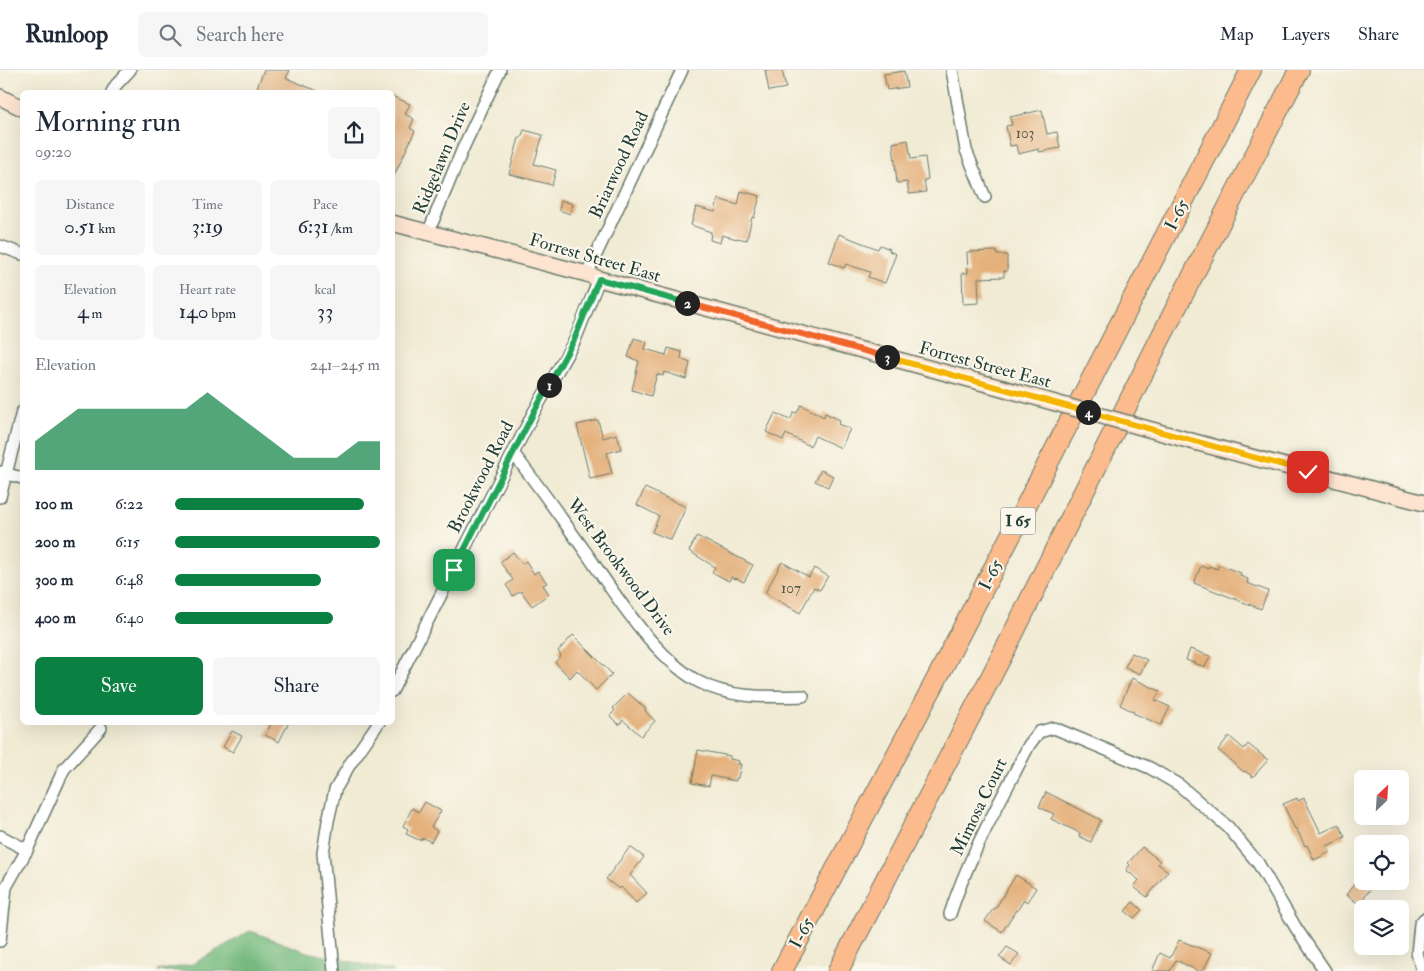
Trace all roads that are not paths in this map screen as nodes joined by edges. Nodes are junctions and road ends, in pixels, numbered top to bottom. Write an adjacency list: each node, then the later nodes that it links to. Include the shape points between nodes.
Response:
1 (130, 70): 7 (street)
2 (500, 70): 12 (street, Ridgelawn Drive)
3 (682, 70): 15 (street, Briarwood Road)
4 (952, 70): 10 (street, via 966,150)
5 (1251, 70): 32 (highway, I-65 / I 65)
6 (1299, 70): 33 (highway, I 65)
7 (113, 90)
8 (0, 97): 9 (street)
9 (20, 107)
10 (985, 197)
11 (395, 224): 12 (street, Forrest Street East)
12 (428, 233): 15 (street, Forrest Street East)
13 (0, 246): 14 (street)
14 (20, 253)
15 (593, 277): 17 (street, Brookwood Road, via 574,340); 21 (street, Forrest Street East, bridge)
16 (20, 418): 18 (street)
17 (513, 453): 22 (street, Brookwood Road); 23 (street, West Brookwood Drive, via 616,595 672,662 700,682 731,694)
18 (3, 473): 19 (street); 20 (street)
19 (20, 477)
20 (0, 497)
21 (1424, 503)
22 (395, 685)
23 (803, 696)
24 (378, 725): 31 (street, via 335,790 328,821 323,853)
25 (102, 728): 27 (street, via 64,769)
26 (0, 836): 27 (street)
27 (27, 850): 30 (street, via 6,887)
28 (950, 914): 34 (street, Mimosa Court, via 976,850 1029,745 1039,732 1054,728 1150,768 1179,785 1221,822 1258,863)
29 (1424, 919): 35 (street, via 1420,924 1417,953)
30 (0, 942)
31 (334, 971)
32 (782, 971)
33 (838, 971)
34 (1325, 971)
35 (1422, 971)

